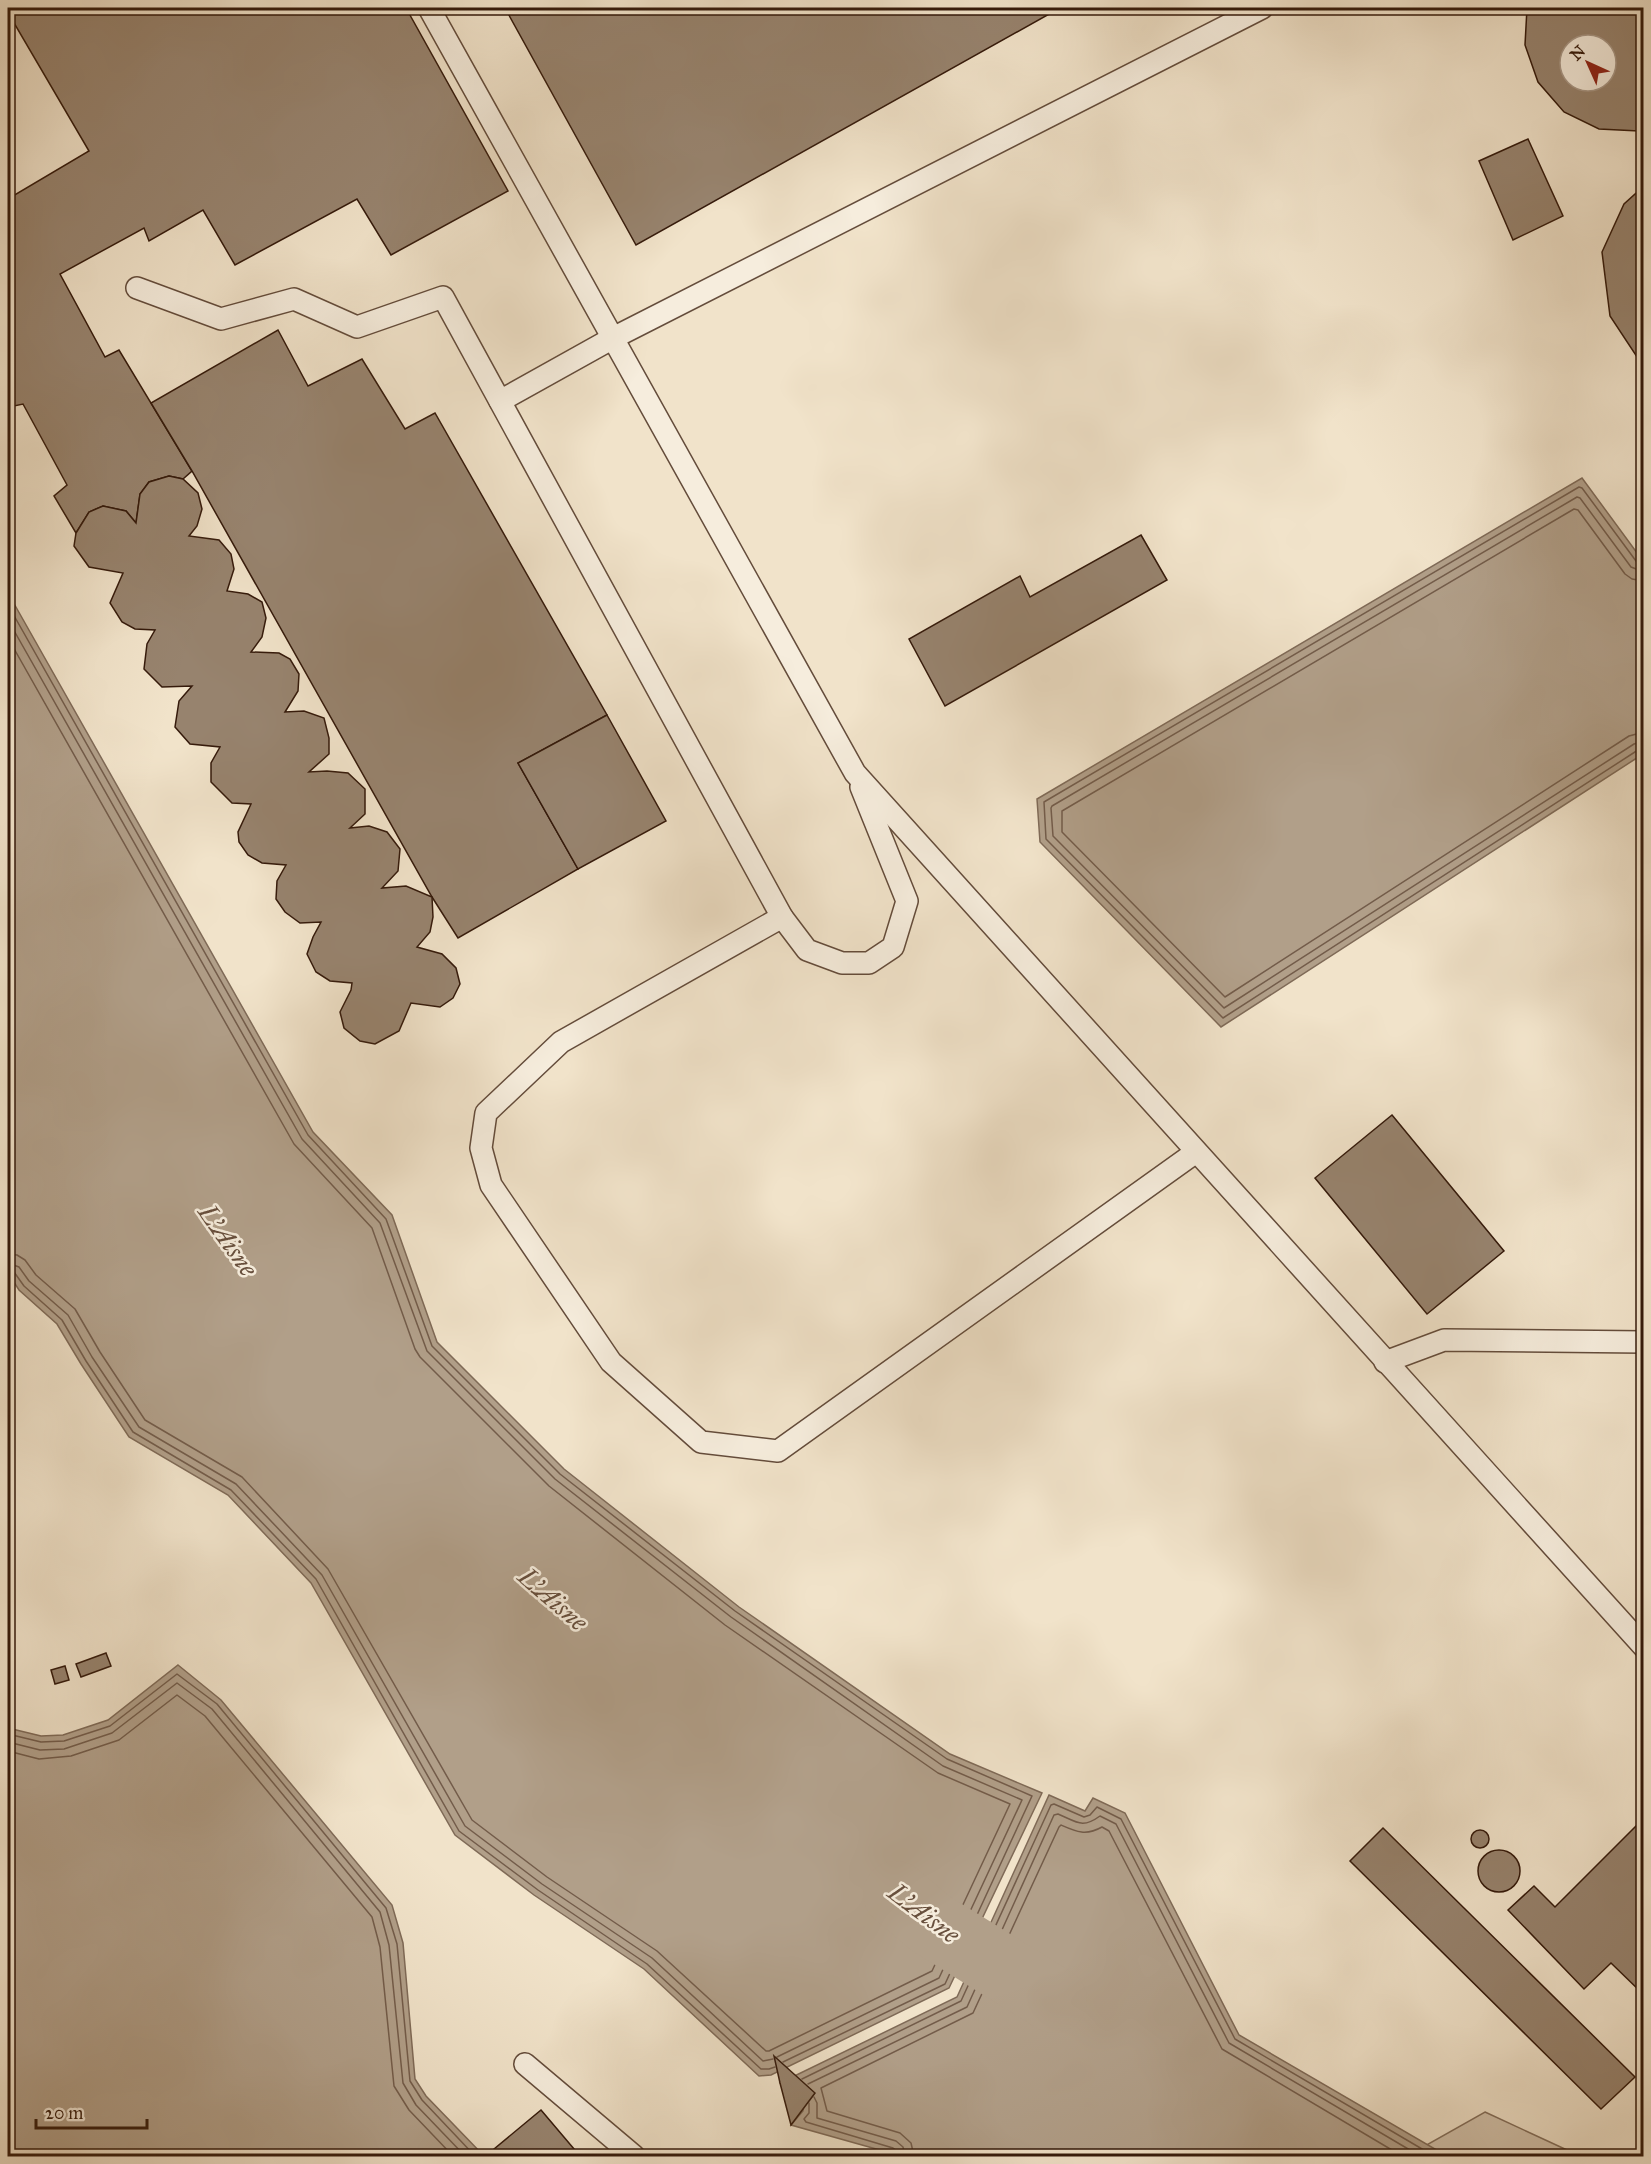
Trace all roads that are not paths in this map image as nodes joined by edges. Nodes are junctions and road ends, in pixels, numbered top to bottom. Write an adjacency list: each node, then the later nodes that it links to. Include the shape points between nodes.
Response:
1 (429, 8): 4 (lane)
2 (1262, 8): 4 (lane)
3 (137, 288): 5 (lane, via 220,319 294,299 357,327 443,297)
4 (613, 338): 5 (lane); 6 (lane)
5 (500, 401): 7 (lane)
6 (855, 773): 7 (lane, via 907,901 893,947 869,963 842,963 807,950); 8 (lane)
7 (782, 917): 8 (lane, via 561,1042 486,1113 484,1125 481,1148 491,1185 611,1362 701,1442 778,1451)
8 (1196, 1152): 10 (lane)
9 (1644, 1342): 10 (lane, via 1444,1340)
10 (1385, 1362): 11 (lane)
11 (1644, 1647)
12 (525, 2064): 13 (lane)
13 (634, 2157)

